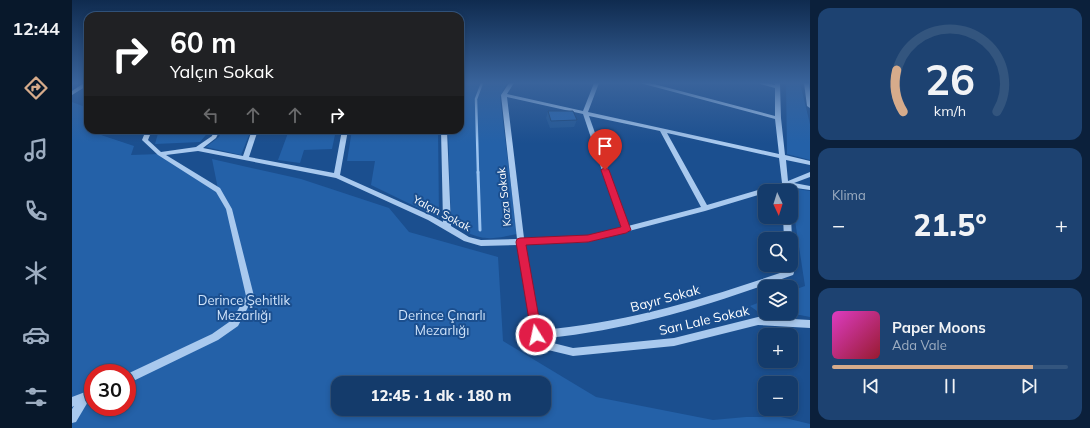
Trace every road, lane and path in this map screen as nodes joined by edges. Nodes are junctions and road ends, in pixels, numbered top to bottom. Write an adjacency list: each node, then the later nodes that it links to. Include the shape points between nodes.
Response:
1 (505, 103): 29 (street, Koza Sokak)
2 (540, 103): 6 (street)
3 (589, 103): 6 (street)
4 (718, 103): 7 (street)
5 (778, 103): 7 (street)
6 (585, 113): 8 (street); 28 (street)
7 (778, 118): 16 (street)
8 (662, 130): 16 (street); 26 (street)
9 (147, 134): 15 (street, via 145,140)
10 (215, 134): 14 (street)
11 (254, 134): 17 (street)
12 (344, 134): 20 (street)
13 (444, 134): 27 (street)
14 (198, 149): 15 (street, Yalçın Sokak); 17 (street, Yalçın Sokak)
15 (160, 154): 33 (street, via 218,190 229,209 250,296 235,323 222,332)
16 (782, 156): 18 (street); 21 (street)
17 (245, 158): 20 (street, Yalçın Sokak)
18 (810, 163)
19 (810, 174): 22 (street, Yalçın Sokak)
20 (336, 176): 27 (street, Yalçın Sokak, via 402,204)
21 (786, 184)
22 (793, 184)
23 (798, 188): 24 (street)
24 (810, 188)
25 (758, 195): 26 (street, Yalçın Sokak)
26 (705, 208): 28 (street, Yalçın Sokak)
27 (448, 228): 29 (street, Yalçın Sokak, via 482,244)
28 (626, 230): 29 (street, Yalçın Sokak, via 588,238)
29 (520, 242): 32 (street, Koza Sokak)
30 (790, 272): 32 (street, Bayır Sokak, via 730,294 634,320 570,333)
31 (810, 324): 32 (street, Sarı Lale Sokak, via 758,321 674,342 573,352 551,347)
32 (536, 335)
33 (136, 375)
34 (84, 398): 35 (street)
35 (72, 402)
36 (84, 403): 37 (street)
37 (72, 418)

